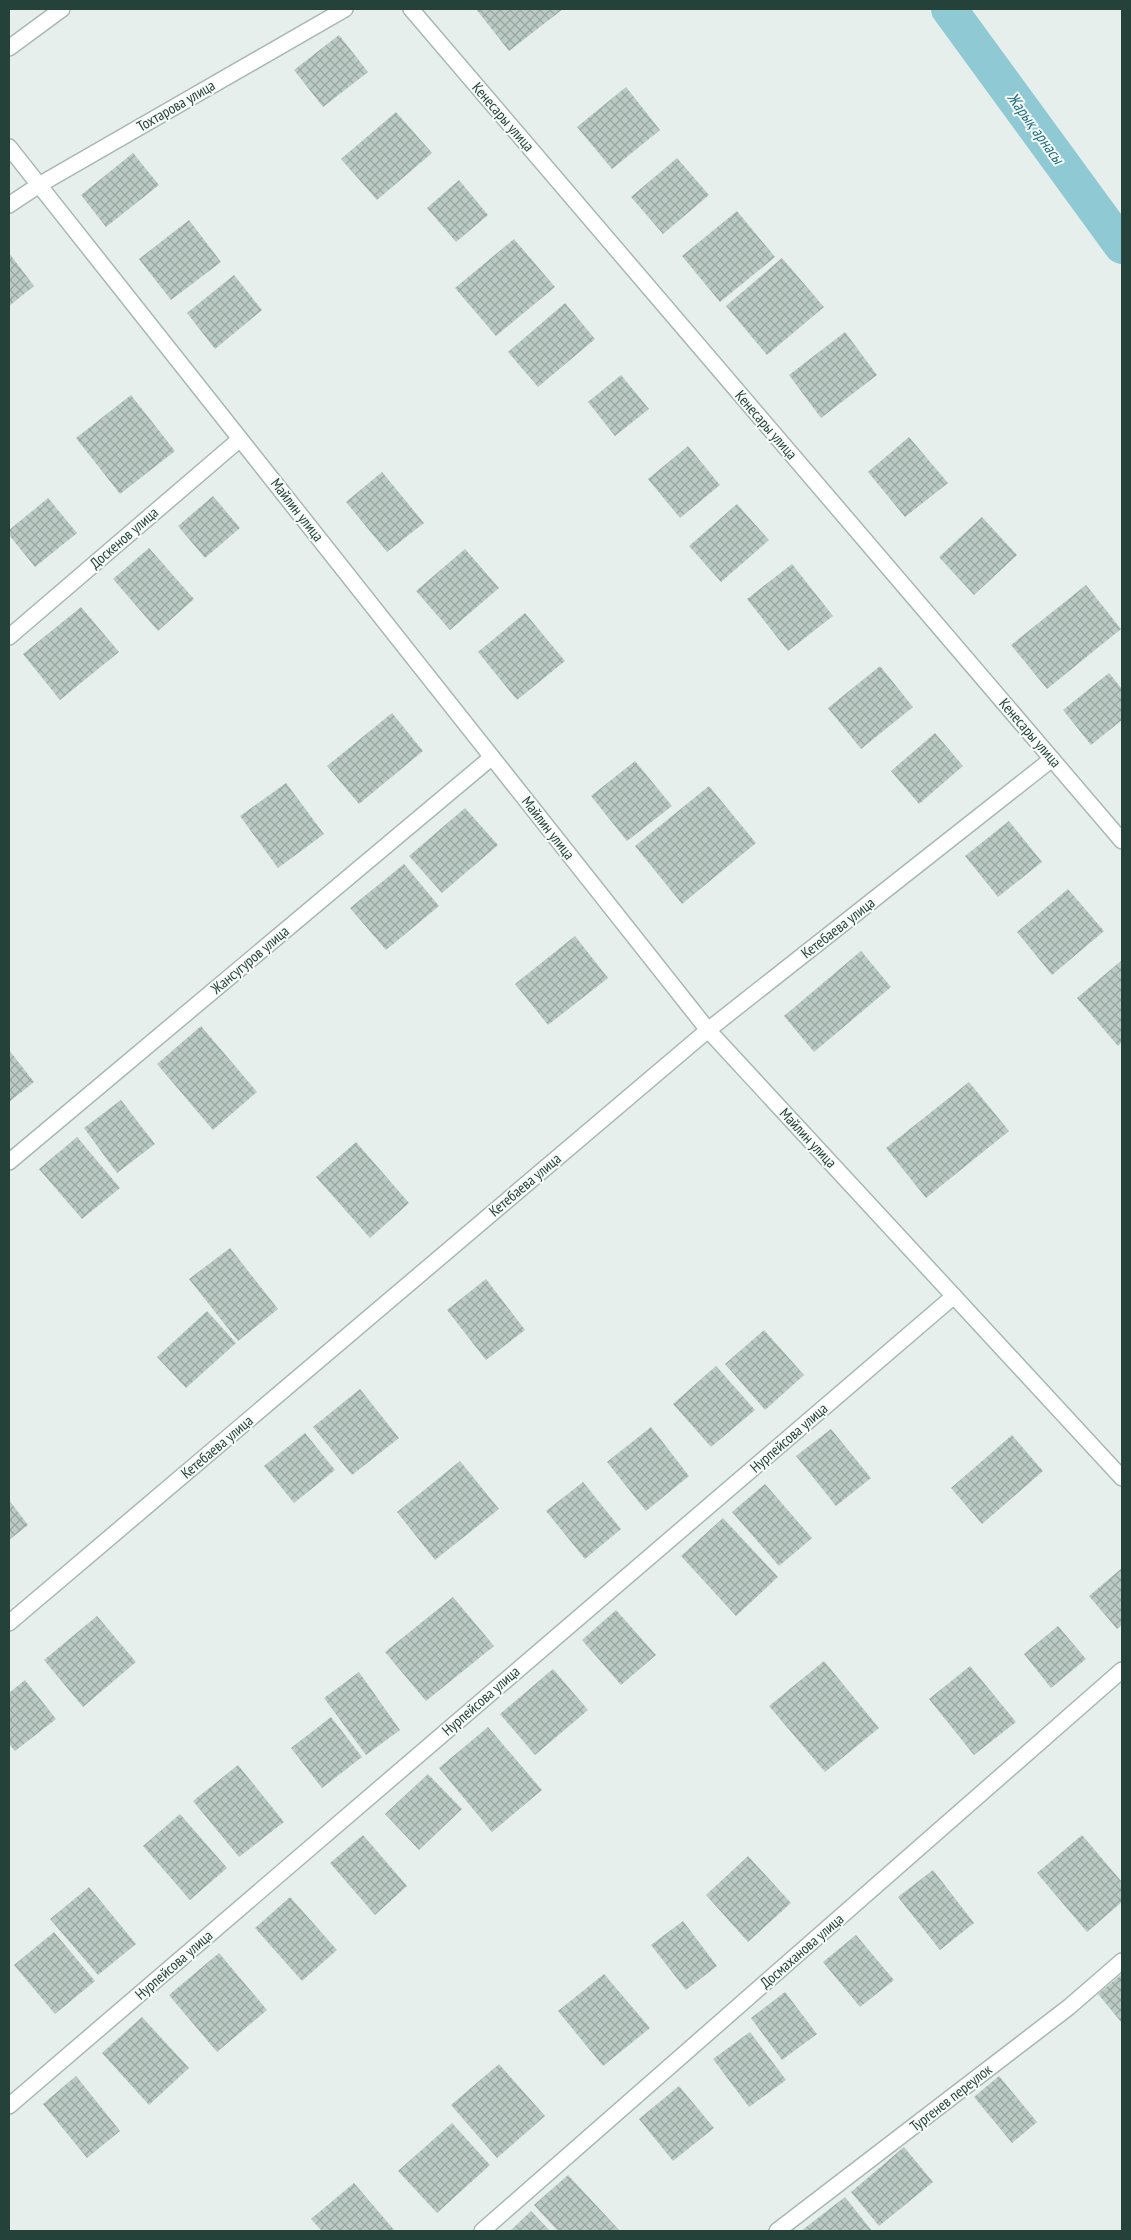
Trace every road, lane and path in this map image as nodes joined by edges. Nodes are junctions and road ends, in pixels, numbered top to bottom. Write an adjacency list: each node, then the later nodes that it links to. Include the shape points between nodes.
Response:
1 (62, 9): 4 (street)
2 (345, 9): 6 (street, Тохтарова улица)
3 (411, 9): 11 (street, Кенесары улица)
4 (9, 48)
5 (9, 147): 6 (street, Майлин улица)
6 (38, 185): 7 (street, Тохтарова улица); 8 (street, Майлин улица)
7 (9, 205)
8 (240, 439): 9 (street, Доскенов улица); 10 (street, Майлин улица)
9 (9, 636)
10 (492, 757): 13 (street, Майлин улица); 14 (street, Жансугуров улица)
11 (1052, 759): 12 (street, Кенесары улица); 13 (street, Кетебаева улица)
12 (1122, 841)
13 (708, 1030): 15 (street, Майлин улица); 17 (street, Кетебаева улица)
14 (9, 1162)
15 (954, 1296): 16 (street, Майлин улица); 20 (street, Нурпейсова улица)
16 (1122, 1478)
17 (9, 1623)
18 (1122, 1670): 21 (street, Досмаханова улица)
19 (1122, 1961): 22 (street, Тургенев переулок, via 1069,2007)
20 (9, 2106)
21 (482, 2231)
22 (777, 2231)

